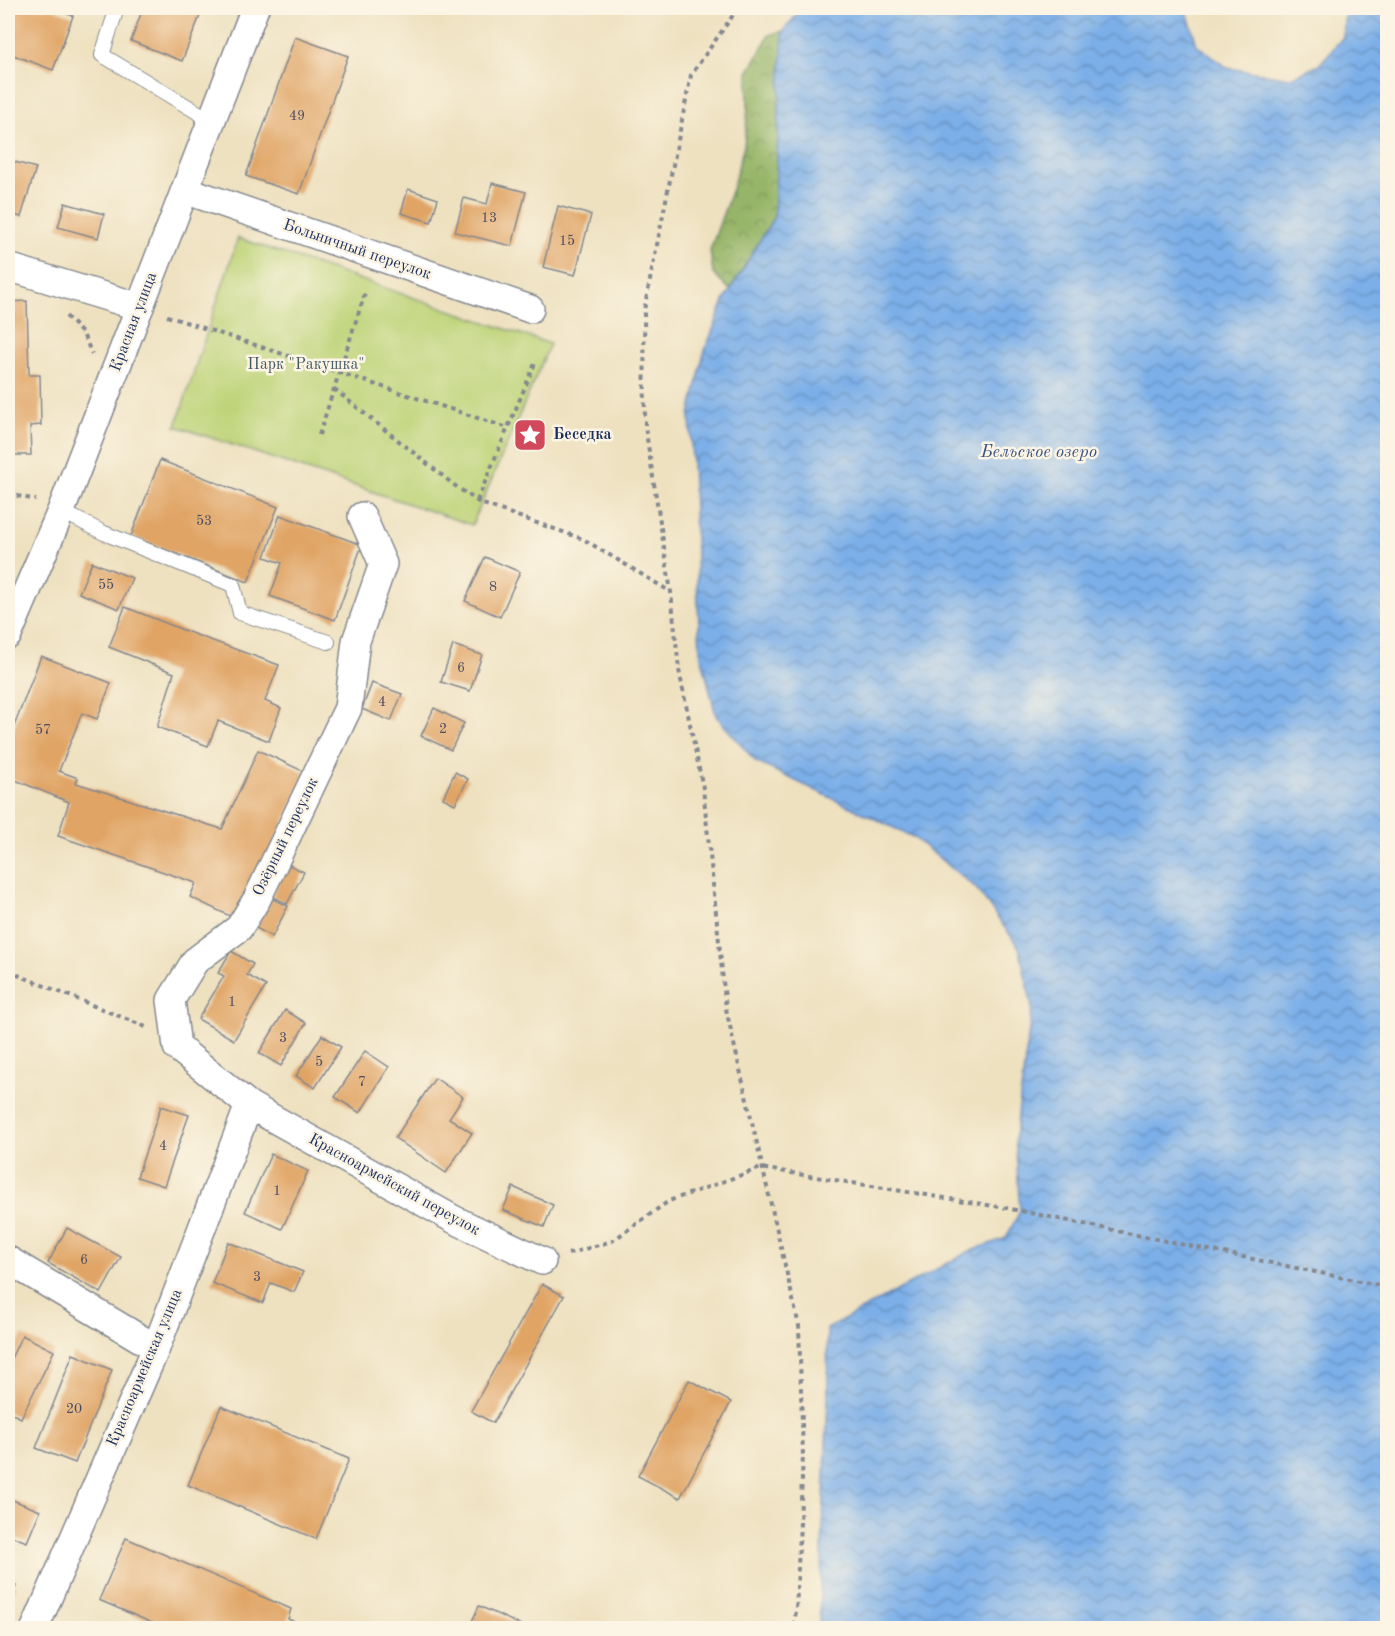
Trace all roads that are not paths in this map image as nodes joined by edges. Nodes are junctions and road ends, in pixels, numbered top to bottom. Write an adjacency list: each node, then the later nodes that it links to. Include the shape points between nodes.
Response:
1 (117, 8): 3 (lane, via 102,56)
2 (255, 8): 3 (street, Красная улица)
3 (212, 121): 4 (street, Красная улица)
4 (185, 190): 6 (street, Красная улица); 7 (street, Больничный переулок)
5 (8, 267): 6 (street)
6 (140, 307): 8 (street, Красная улица)
7 (530, 309)
8 (61, 511): 10 (street, Красная улица); 11 (lane, via 233,585 240,613)
9 (362, 516): 12 (street, Озёрный переулок, via 383,564 356,641 348,708 257,899 239,928 195,961 171,1000 177,1047)
10 (8, 635)
11 (328, 642)
12 (249, 1105): 14 (street, Красноармейский переулок, via 455,1220); 15 (street, Красноармейская улица)
13 (8, 1260): 15 (street)
14 (542, 1261)
15 (156, 1348): 16 (street, Красноармейская улица)
16 (35, 1629)

